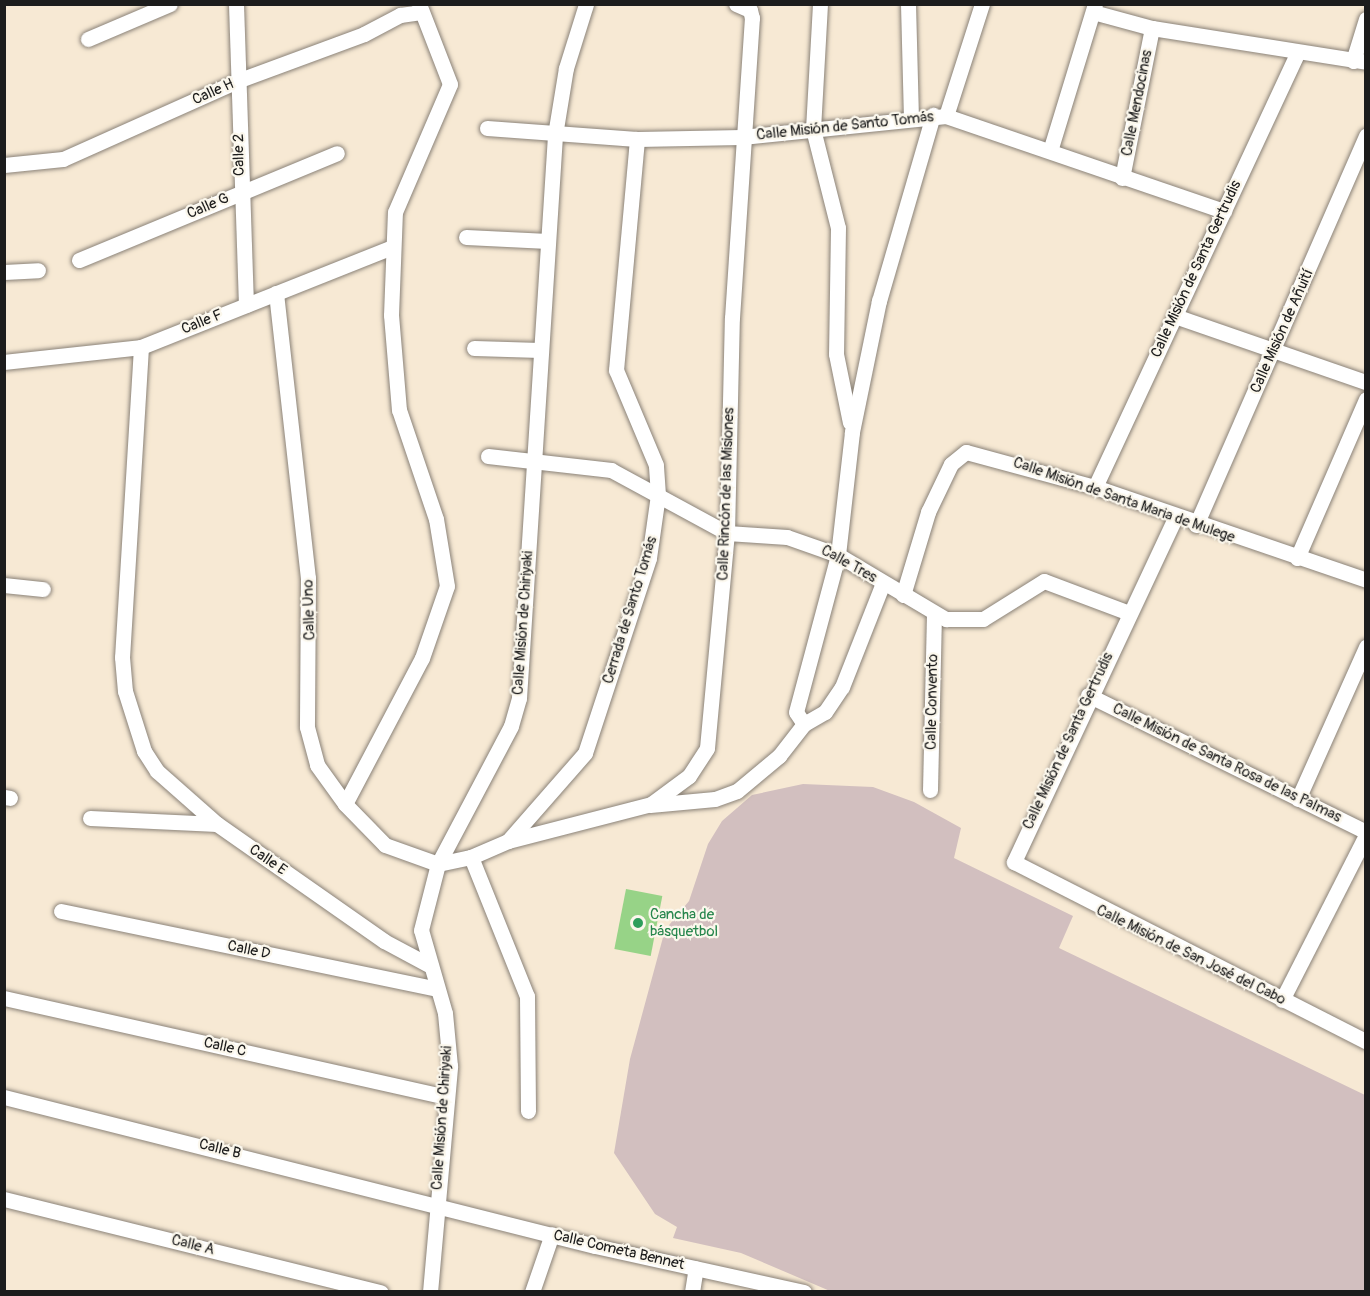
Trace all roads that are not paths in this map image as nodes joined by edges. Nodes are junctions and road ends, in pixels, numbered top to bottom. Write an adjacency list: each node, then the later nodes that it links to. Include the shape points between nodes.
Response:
1 (170, 4): 12 (street)
2 (236, 4): 15 (street, Calle 2)
3 (586, 4): 20 (street, Calle Misión de Chiriyaki, via 566,68)
4 (820, 4): 19 (street)
5 (908, 4): 16 (street)
6 (982, 4): 17 (street)
7 (420, 8): 15 (street, Calle H, via 364,34); 32 (street, via 450,84 414,158 395,212)
8 (743, 8): 22 (street, Calle Rincón de las Misiones)
9 (1094, 8): 11 (street); 24 (street)
10 (1365, 19): 14 (street)
11 (1152, 28): 13 (street); 27 (street, Calle Mendocinas)
12 (88, 39)
13 (1298, 52): 14 (street); 29 (street, Calle Misión de Santa Gertrudis)
14 (1359, 62)
15 (237, 81): 26 (street, Calle H, via 63,159); 28 (street, Calle 2)
16 (911, 116): 17 (street, Calle Misión de Santo Tomás); 19 (street, Calle Misión de Santo Tomás)
17 (940, 116): 24 (street, Calle Misión de Santo Tomás); 46 (street, via 879,301)
18 (488, 128): 20 (street, Calle Misión de Santo Tomás)
19 (813, 129): 22 (street, Calle Misión de Santo Tomás); 46 (street, via 838,228 836,354)
20 (555, 135): 23 (street, Calle Misión de Santo Tomás); 31 (street, Calle Misión de Chiriyaki)
21 (1365, 136): 42 (street, Calle Misión de Añuití)
22 (742, 137): 23 (street, Calle Misión de Santo Tomás); 53 (street, Calle Rincón de las Misiones)
23 (637, 139): 50 (street, Cerrada de Santo Tomás, via 616,370 627,406 651,446)
24 (1050, 151): 27 (street, Calle Misión de Santo Tomás)
25 (337, 153): 28 (street, Calle G)
26 (4, 165)
27 (1122, 178): 29 (street, Calle Misión de Santo Tomás)
28 (240, 192): 33 (street, Calle G); 37 (street, Calle 2)
29 (1224, 211): 38 (street, Calle Misión de Santa Gertrudis)
30 (466, 237): 31 (street)
31 (548, 241): 41 (street, Calle Misión de Chiriyaki)
32 (392, 247): 36 (street, Calle F); 68 (street, via 399,410 436,519 447,586 422,658)
33 (79, 260)
34 (38, 270): 35 (street)
35 (4, 272)
36 (276, 293): 37 (street, Calle F); 68 (street, Calle Uno, via 308,578 307,727 317,765)
37 (246, 305): 39 (street, Calle F)
38 (1175, 316): 42 (street); 49 (street, Calle Misión de Santa Gertrudis)
39 (141, 347): 43 (street, Calle F); 71 (street, Calle E, via 123,620 125,691 135,730 157,771)
40 (474, 348): 41 (street)
41 (540, 350): 48 (street, Calle Misión de Chiriyaki)
42 (1274, 352): 44 (street); 52 (street, Calle Misión de Añuití)
43 (4, 362)
44 (1365, 382)
45 (1365, 399): 55 (street)
46 (852, 432): 54 (street)
47 (488, 456): 48 (street, Calle Tres)
48 (533, 461): 50 (street, Calle Tres, via 594,465); 75 (street, Calle Misión de Chiriyaki, via 516,711)
49 (1095, 487): 51 (street, Calle Misión de Santa Maria de Mulege); 60 (street, Calle Misión de Santa Maria de Mulege, via 1007,461 966,452 958,455 928,512)
50 (658, 495): 53 (street, Calle Tres); 73 (street, Cerrada de Santo Tomás, via 649,558 585,753)
51 (1175, 518): 52 (street, Calle Misión de Santa Maria de Mulege); 62 (street, Calle Misión de Santa Gertrudis)
52 (1196, 525): 55 (street, Calle Misión de Santa Maria de Mulege)
53 (727, 533): 54 (street, Calle Tres, via 786,537); 69 (street, Calle Rincón de las Misiones, via 707,748 689,776)
54 (838, 555): 57 (street, Calle Tres); 65 (street, via 796,712)
55 (1297, 558): 56 (street, Calle Misión de Santa Maria de Mulege)
56 (1365, 580)
57 (883, 583): 60 (street, Calle Tres); 65 (street, via 842,687 819,719)
58 (4, 585): 59 (street)
59 (43, 589)
60 (903, 595): 61 (street, Calle Tres)
61 (934, 613): 62 (street, Calle Tres, via 964,623 983,619 1044,581); 66 (street, Calle Convento)
62 (1128, 613): 64 (street, Calle Misión de Santa Gertrudis)
63 (1365, 647): 67 (street)
64 (1088, 695): 67 (street, Calle Misión de Santa Rosa de las Palmas); 76 (street, Calle Misión de Santa Gertrudis, via 1016,853)
65 (804, 724): 69 (street, via 779,756 737,791 715,799)
66 (930, 790)
67 (1298, 799): 72 (street, Calle Misión de Santa Rosa de las Palmas)
68 (345, 804): 75 (street, Calle Uno, via 385,845)
69 (646, 806): 73 (street, Calle Rincón de las Misiones)
70 (90, 818): 71 (street)
71 (217, 824): 78 (street, Calle E, via 384,941)
72 (1365, 833): 81 (street)
73 (507, 841): 74 (street, Cerrada de Santo Tomás)
74 (471, 857): 75 (street, Cerrada de Santo Tomás); 85 (street, via 527,996)
75 (438, 864): 78 (street, Calle Misión de Chiriyaki, via 420,930)
76 (1017, 868): 81 (street, Calle Misión de San José del Cabo)
77 (61, 911): 79 (street, Calle D)
78 (427, 964): 79 (street, Calle Misión de Chiriyaki)
79 (436, 989): 84 (street, Calle Misión de Chiriyaki, via 448,1030)
80 (4, 998): 84 (street, Calle C)
81 (1282, 1000): 82 (street, Calle Misión de San José del Cabo)
82 (1365, 1041)
83 (4, 1097): 87 (street, Calle B)
84 (446, 1097): 87 (street, Calle Misión de Chiriyaki)
85 (528, 1111)
86 (4, 1199): 90 (street, Calle A)
87 (436, 1203): 88 (street, Calle Cometa Bennet); 91 (street, Calle Misión de Chiriyaki)
88 (552, 1234): 89 (street, Calle Cometa Bennet); 92 (street)
89 (696, 1268): 93 (street); 94 (street, Calle Cometa Bennet)
90 (381, 1292)
91 (430, 1292)
92 (532, 1292)
93 (692, 1292)
94 (804, 1292)

